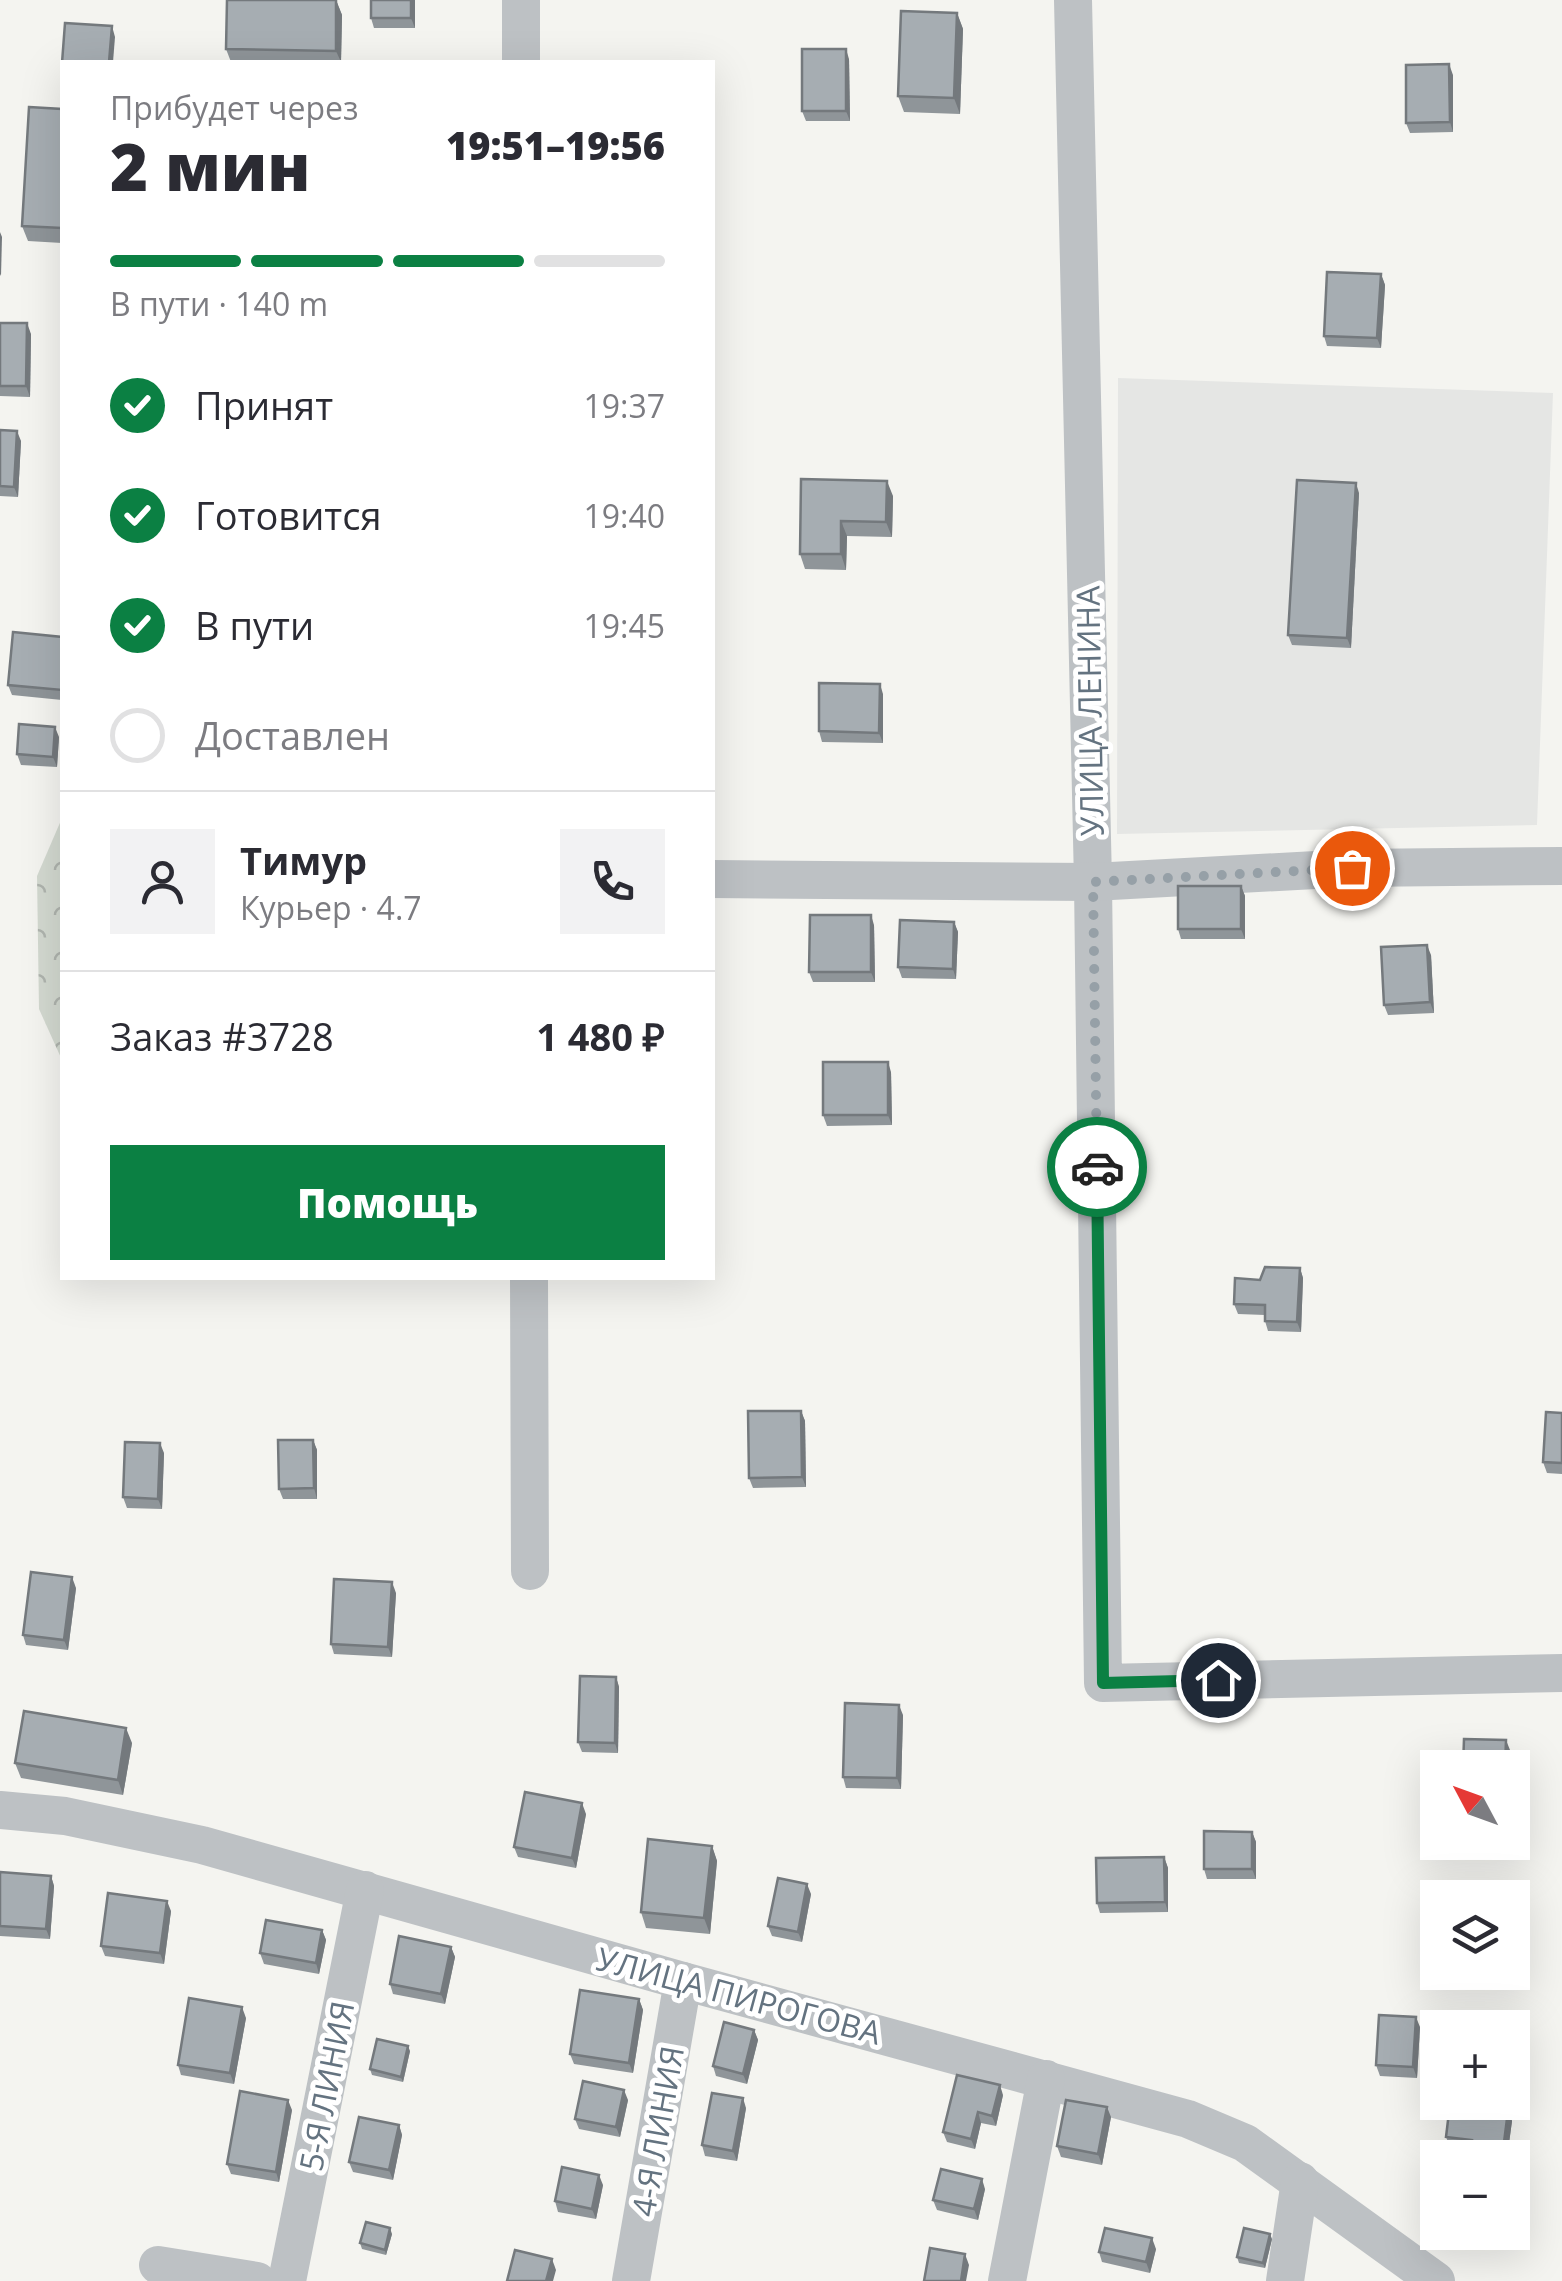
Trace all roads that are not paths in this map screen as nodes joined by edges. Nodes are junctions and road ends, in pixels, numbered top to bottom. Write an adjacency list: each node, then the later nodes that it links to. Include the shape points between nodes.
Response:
1 (521, 0): 3 (street)
2 (1073, 0): 6 (street, УЛИЦА ЛЕНИНА)
3 (522, 60)
4 (1562, 866): 6 (street, via 1352,868)
5 (715, 880): 6 (street)
6 (1093, 882): 9 (street, УЛИЦА ЛЕНИНА, via 1103,1683)
7 (528, 1280): 8 (street)
8 (530, 1572)
9 (1562, 1673)
10 (0, 1810): 11 (street, УЛИЦА ПИРОГОВА, via 202,1844)
11 (365, 1890): 12 (street, УЛИЦА ПИРОГОВА); 17 (street, 5-Я ЛИНИЯ)
12 (683, 1981): 13 (street, УЛИЦА ПИРОГОВА); 18 (street, 4-Я ЛИНИЯ)
13 (1046, 2079): 14 (street, УЛИЦА ПИРОГОВА, via 1188,2119 1245,2143); 19 (street)
14 (1300, 2181): 20 (street); 21 (street, УЛИЦА ПИРОГОВА)
15 (158, 2266): 16 (street)
16 (257, 2281)
17 (287, 2281)
18 (630, 2281)
19 (1007, 2281)
20 (1285, 2281)
21 (1436, 2281)

